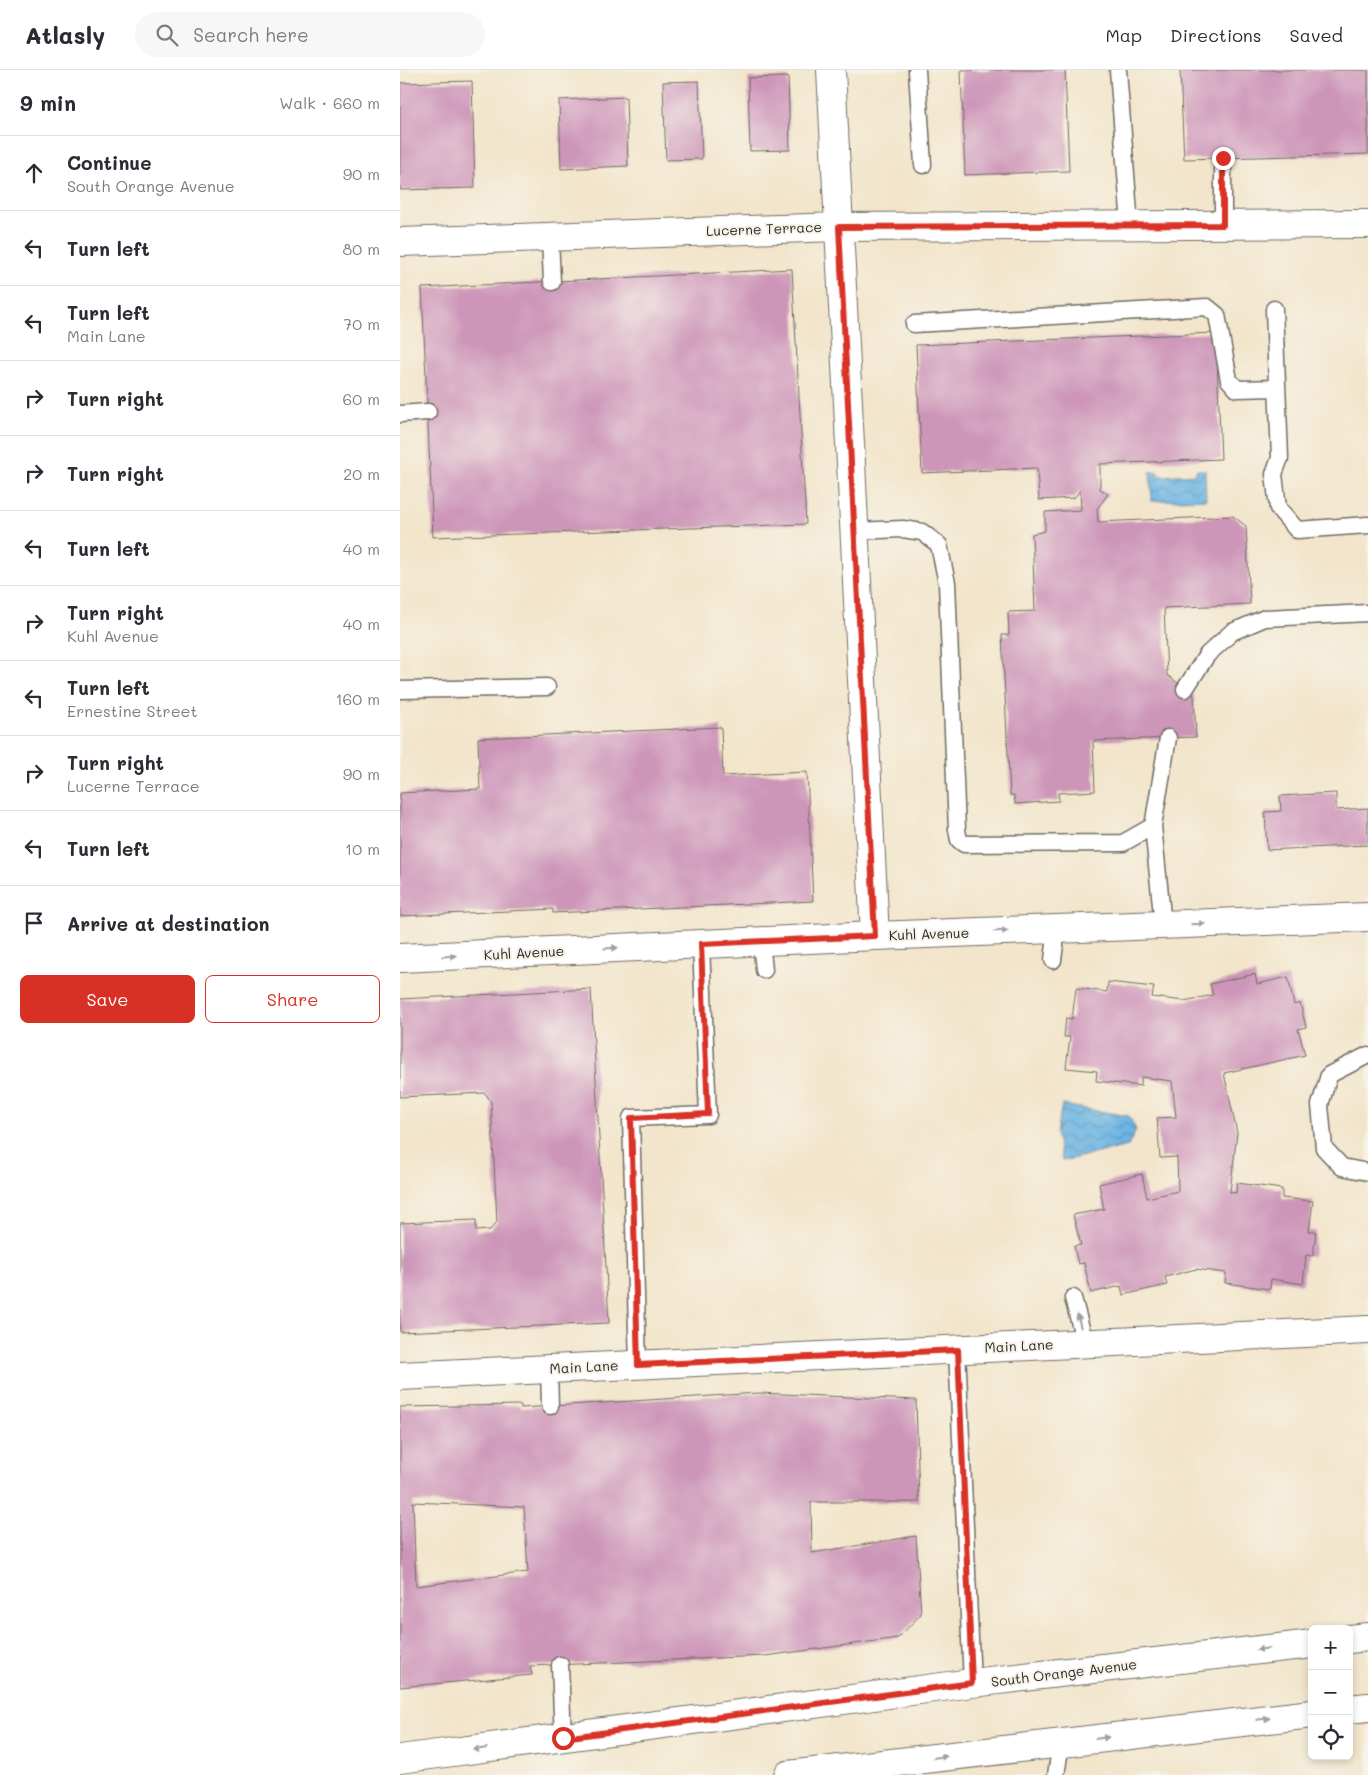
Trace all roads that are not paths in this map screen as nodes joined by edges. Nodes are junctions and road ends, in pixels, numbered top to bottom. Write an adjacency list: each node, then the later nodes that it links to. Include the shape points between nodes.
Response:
1 (831, 70): 9 (street)
2 (917, 70): 5 (lane)
3 (1118, 70): 8 (lane)
4 (1223, 158): 7 (lane)
5 (923, 165)
6 (1368, 224): 7 (street, Lucerne Terrace)
7 (1223, 225): 8 (street, Lucerne Terrace)
8 (1130, 226): 9 (street, Lucerne Terrace)
9 (839, 227): 10 (street, Lucerne Terrace); 19 (street)
10 (550, 237): 11 (street, Lucerne Terrace); 12 (lane)
11 (400, 242)
12 (552, 282)
13 (1274, 309): 15 (lane)
14 (914, 324): 15 (lane, via 1207,307 1217,315 1229,380 1237,389)
15 (1277, 388): 18 (lane, via 1280,458 1274,474 1278,508 1297,530)
16 (428, 412): 17 (lane)
17 (400, 414)
18 (1368, 524)
19 (855, 531): 25 (lane, via 903,529 922,532 939,545 947,583 956,830 959,840 964,844 1123,843); 29 (street)
20 (1368, 613): 22 (lane, via 1265,618 1232,632 1207,655)
21 (547, 687): 23 (lane)
22 (1185, 689)
23 (400, 690)
24 (1168, 738): 25 (lane)
25 (1153, 826): 27 (lane)
26 (1368, 917): 27 (street, Kuhl Avenue, one-way to 26)
27 (1163, 925): 28 (street, Kuhl Avenue)
28 (1057, 929): 29 (street, Kuhl Avenue, one-way to 28); 33 (lane)
29 (875, 936): 30 (street, Kuhl Avenue)
30 (761, 942): 31 (street, Kuhl Avenue); 34 (lane)
31 (701, 944): 32 (street, Kuhl Avenue, one-way to 31); 41 (lane, via 708,1114 631,1118)
32 (400, 958)
33 (1052, 960)
34 (764, 970)
35 (1368, 1055): 36 (lane, via 1328,1076 1320,1105 1324,1148 1342,1167)
36 (1368, 1172)
37 (1073, 1298): 39 (lane, one-way to 37)
38 (1368, 1330): 39 (street, Main Lane)
39 (1085, 1343): 40 (street, Main Lane)
40 (958, 1350): 41 (street, Main Lane); 49 (lane)
41 (638, 1365): 42 (street, Main Lane)
42 (549, 1369): 43 (street, Main Lane); 44 (lane)
43 (400, 1376)
44 (550, 1406)
45 (1368, 1637): 46 (street)
46 (1353, 1639)
47 (1308, 1644): 49 (street, South Orange Avenue, one-way to 49)
48 (560, 1665): 53 (lane)
49 (972, 1683): 53 (street, South Orange Avenue)
50 (1368, 1707): 51 (street)
51 (1353, 1709)
52 (1308, 1714): 54 (street, one-way to 52)
53 (563, 1738): 55 (street, South Orange Avenue, one-way to 55)
54 (1061, 1743): 56 (street, one-way to 54); 57 (lane)
55 (400, 1759)
56 (788, 1775)
57 (1056, 1775)

